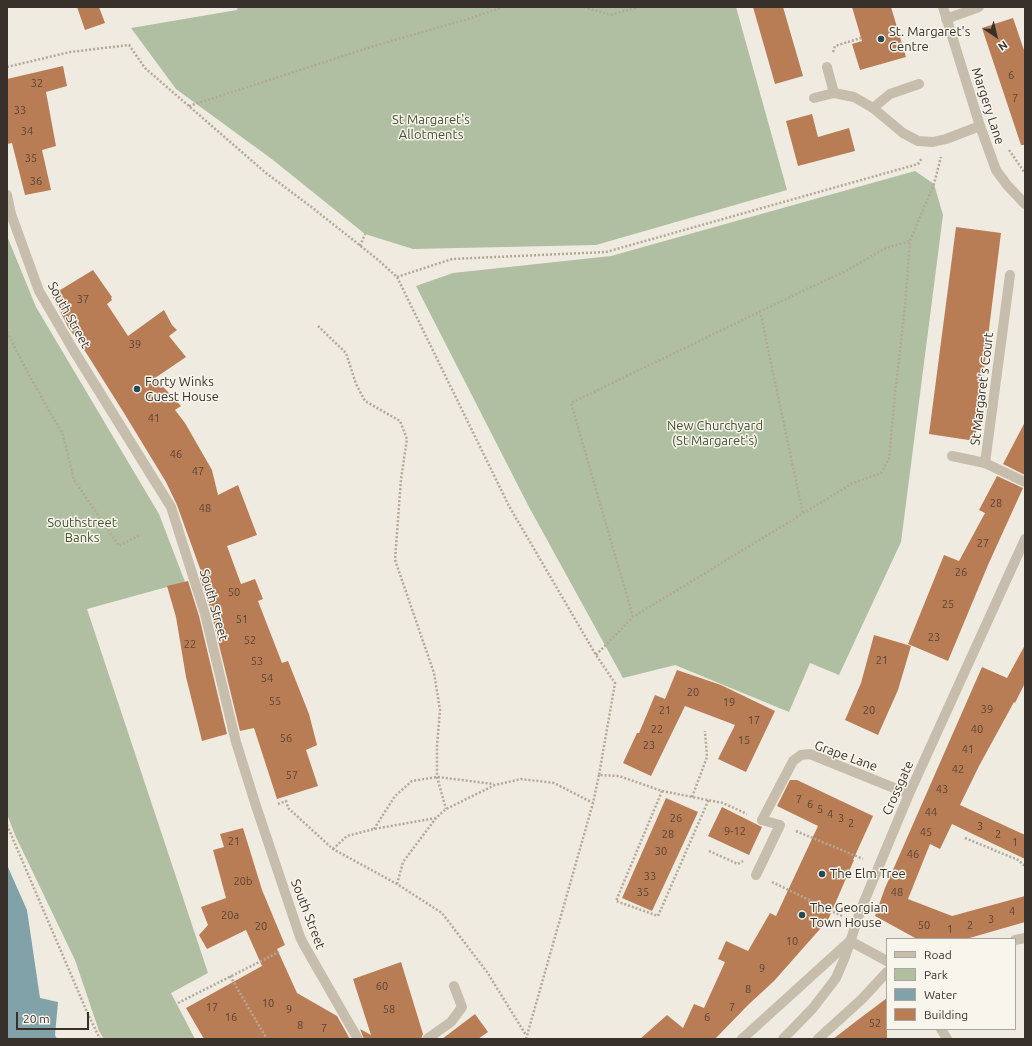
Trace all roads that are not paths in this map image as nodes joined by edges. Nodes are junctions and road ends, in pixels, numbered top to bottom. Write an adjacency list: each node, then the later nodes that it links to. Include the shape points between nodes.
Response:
1 (943, 7): 3 (street, Margery Lane)
2 (979, 7): 3 (street)
3 (946, 19): 9 (street, Margery Lane)
4 (827, 67): 6 (street)
5 (919, 84): 8 (street, via 890,94)
6 (834, 93): 7 (street); 8 (street, via 854,98)
7 (814, 98)
8 (873, 108): 9 (street, via 903,133 918,140 946,140)
9 (980, 126): 11 (street, Margery Lane, via 996,170)
10 (7, 195): 24 (street, South Street, via 11,214 39,291 171,507 205,614 236,742 300,937)
11 (1025, 204)
12 (1010, 275): 14 (street, St Margaret's Court)
13 (952, 456): 14 (street)
14 (985, 463): 15 (street, St Margaret's Court)
15 (1025, 482)
16 (1025, 539): 17 (street, Crossgate)
17 (909, 794): 18 (street, Grape Lane, via 810,754 801,755 793,761 762,820 780,825); 19 (street, Crossgate)
18 (756, 875)
19 (850, 941): 20 (street); 26 (street); 27 (street, Crossgate, via 836,978 813,1008)
20 (886, 960)
21 (886, 973): 28 (street)
22 (454, 986): 25 (street, via 462,1007 451,1022)
23 (942, 1030): 29 (street)
24 (358, 1039)
25 (427, 1039)
26 (742, 1039)
27 (783, 1039)
28 (818, 1039)
29 (946, 1039)

